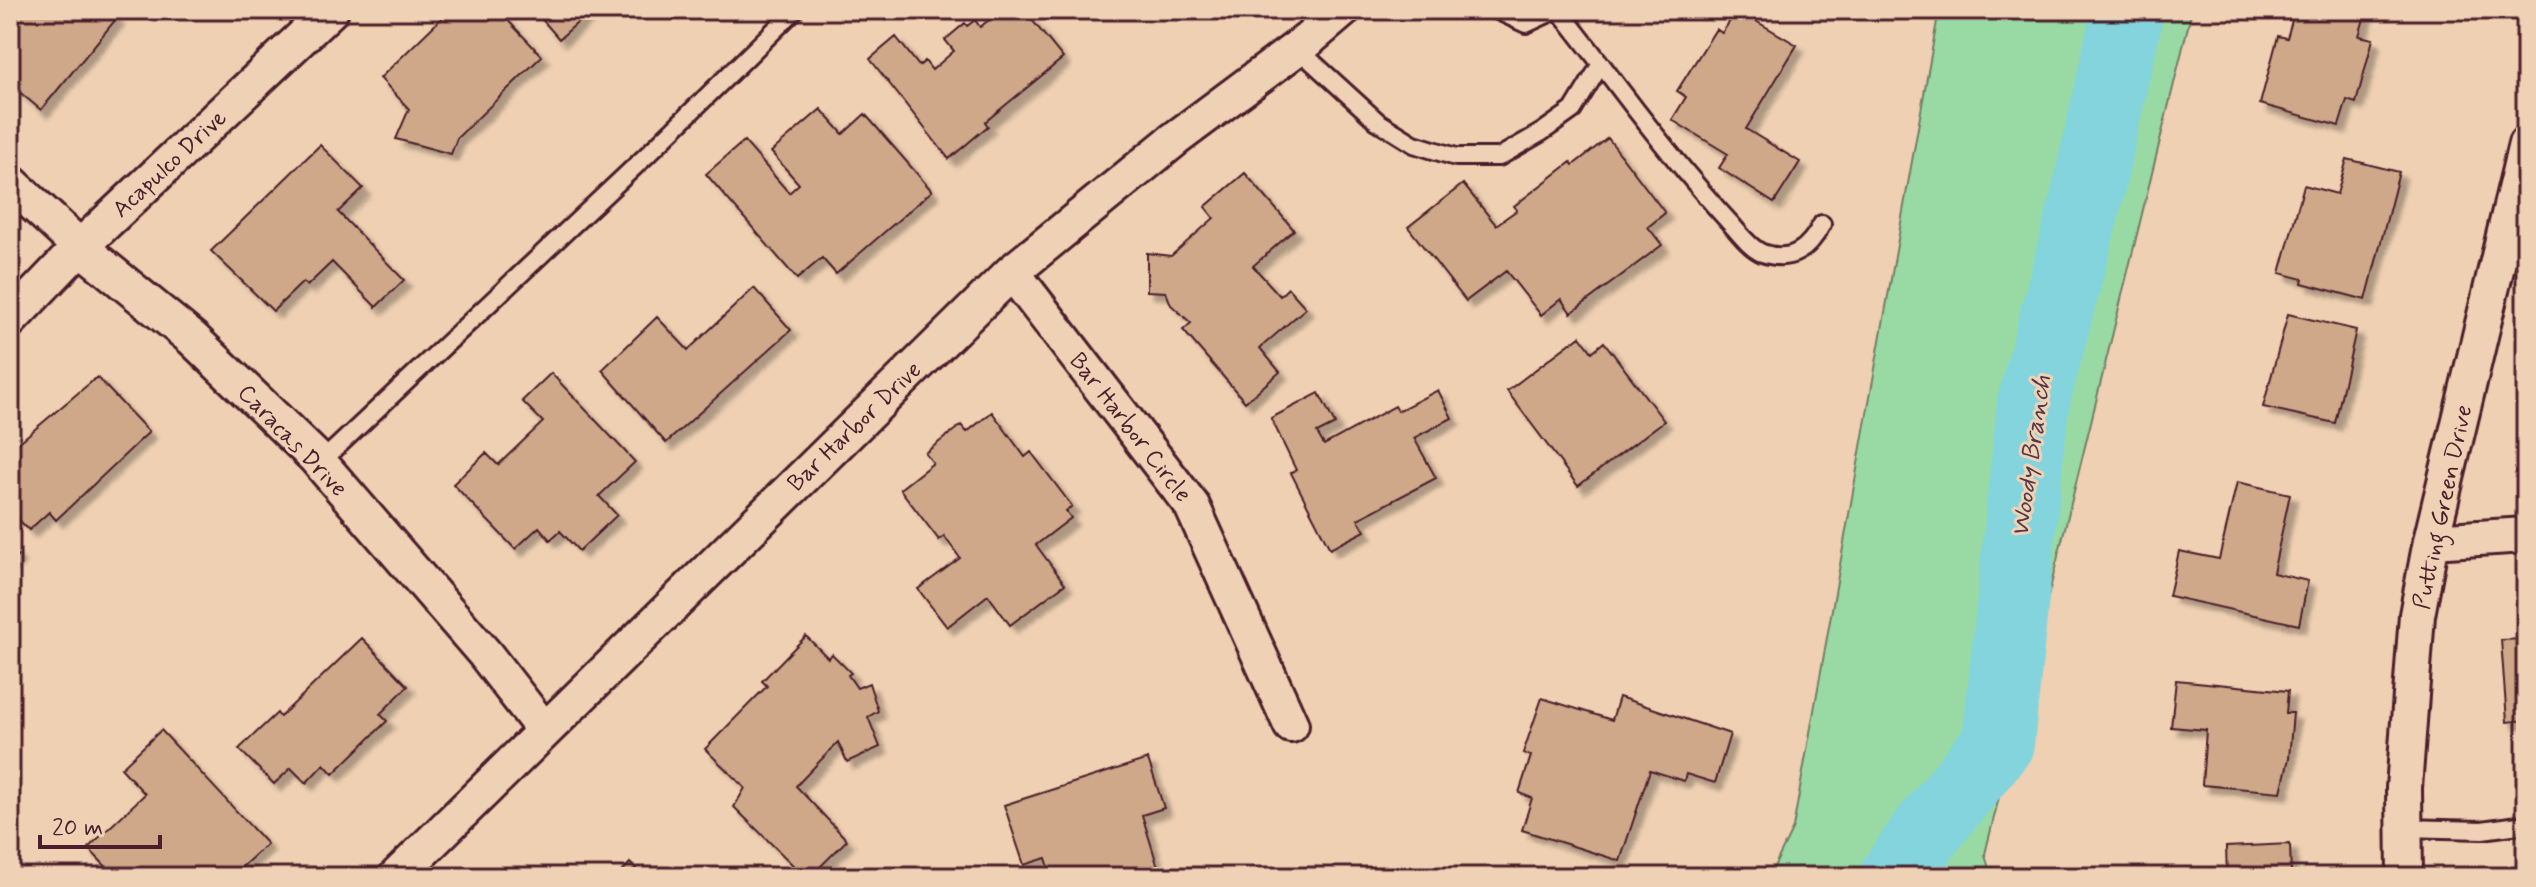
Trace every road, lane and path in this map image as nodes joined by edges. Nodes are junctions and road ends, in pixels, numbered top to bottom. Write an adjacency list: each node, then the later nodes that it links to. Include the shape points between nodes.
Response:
1 (331, 10): 11 (street, Acapulco Drive)
2 (795, 10): 14 (lane)
3 (1343, 10): 6 (street, Bar Harbor Drive)
4 (1496, 10): 5 (lane, via 1526,24)
5 (1558, 10): 7 (lane)
6 (1297, 48): 7 (lane, via 1377,121 1414,144 1456,157 1499,157 1542,132 1573,110); 12 (street, Bar Harbor Drive)
7 (1601, 64): 10 (lane, via 1706,197 1760,252 1786,257 1812,244)
8 (2526, 144): 16 (street, Putting Green Drive)
9 (10, 182): 11 (street, Caracas Drive)
10 (1822, 224)
11 (80, 247): 13 (street, Acapulco Drive); 14 (street, Caracas Drive, via 193,339)
12 (1012, 272): 17 (street, Bar Harbor Circle, via 1192,506); 18 (street, Bar Harbor Drive)
13 (10, 320)
14 (320, 463): 18 (street, Caracas Drive)
15 (2526, 535): 16 (street)
16 (2431, 541): 20 (street, Putting Green Drive, via 2417,615)
17 (1291, 725)
18 (544, 730): 21 (street, Bar Harbor Drive)
19 (2526, 824): 20 (lane, via 2482,830)
20 (2404, 828): 22 (street, Putting Green Drive)
21 (396, 877)
22 (2405, 877)

